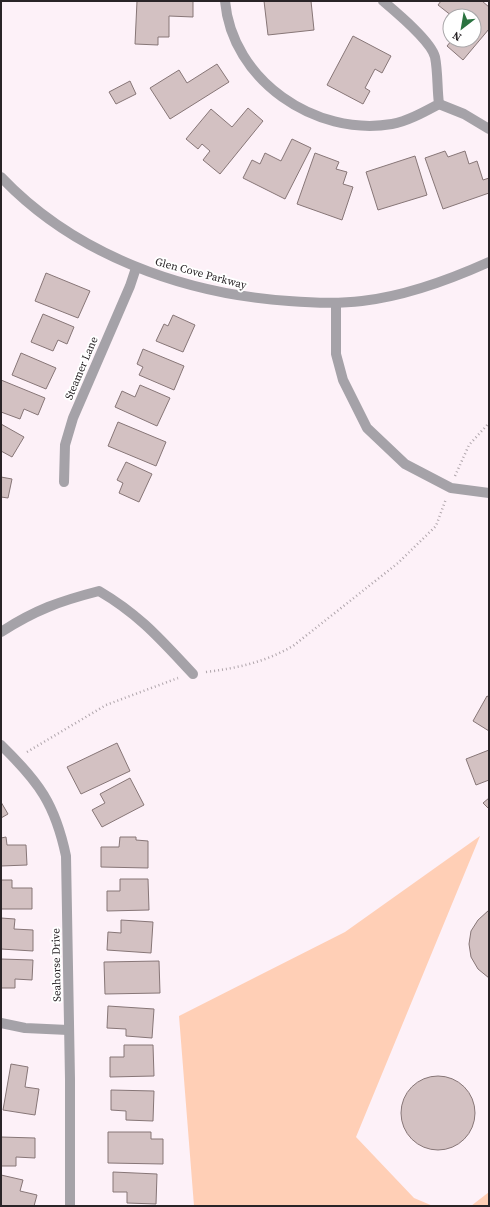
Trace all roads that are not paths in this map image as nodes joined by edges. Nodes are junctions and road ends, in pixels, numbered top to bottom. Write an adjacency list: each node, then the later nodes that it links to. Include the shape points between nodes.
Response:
1 (225, 1): 3 (street, via 232,30 245,59 279,96 307,113 355,126 377,126 405,120)
2 (383, 1): 3 (street, via 431,48 435,57)
3 (439, 104): 4 (street, via 464,114)
4 (489, 129)
5 (1, 177): 7 (street, Glen Cove Parkway, via 44,216 89,244)
6 (489, 262): 8 (street, Glen Cove Parkway, via 417,290 362,301)
7 (136, 268): 8 (street, Glen Cove Parkway, via 201,288 251,299); 9 (street, Steamer Lane, via 73,418 65,444)
8 (336, 303): 10 (street, via 336,354 343,380 367,428 405,464 451,488)
9 (64, 482)
10 (489, 493)
11 (1, 632): 12 (street, via 22,618 60,601 98,591 124,606 152,630)
12 (193, 674)
13 (1, 745): 15 (street, Seahorse Drive, via 16,759 48,800 60,828 66,856)
14 (1, 1023): 15 (street, via 25,1028)
15 (68, 1030): 16 (street, Seahorse Drive)
16 (70, 1206)

